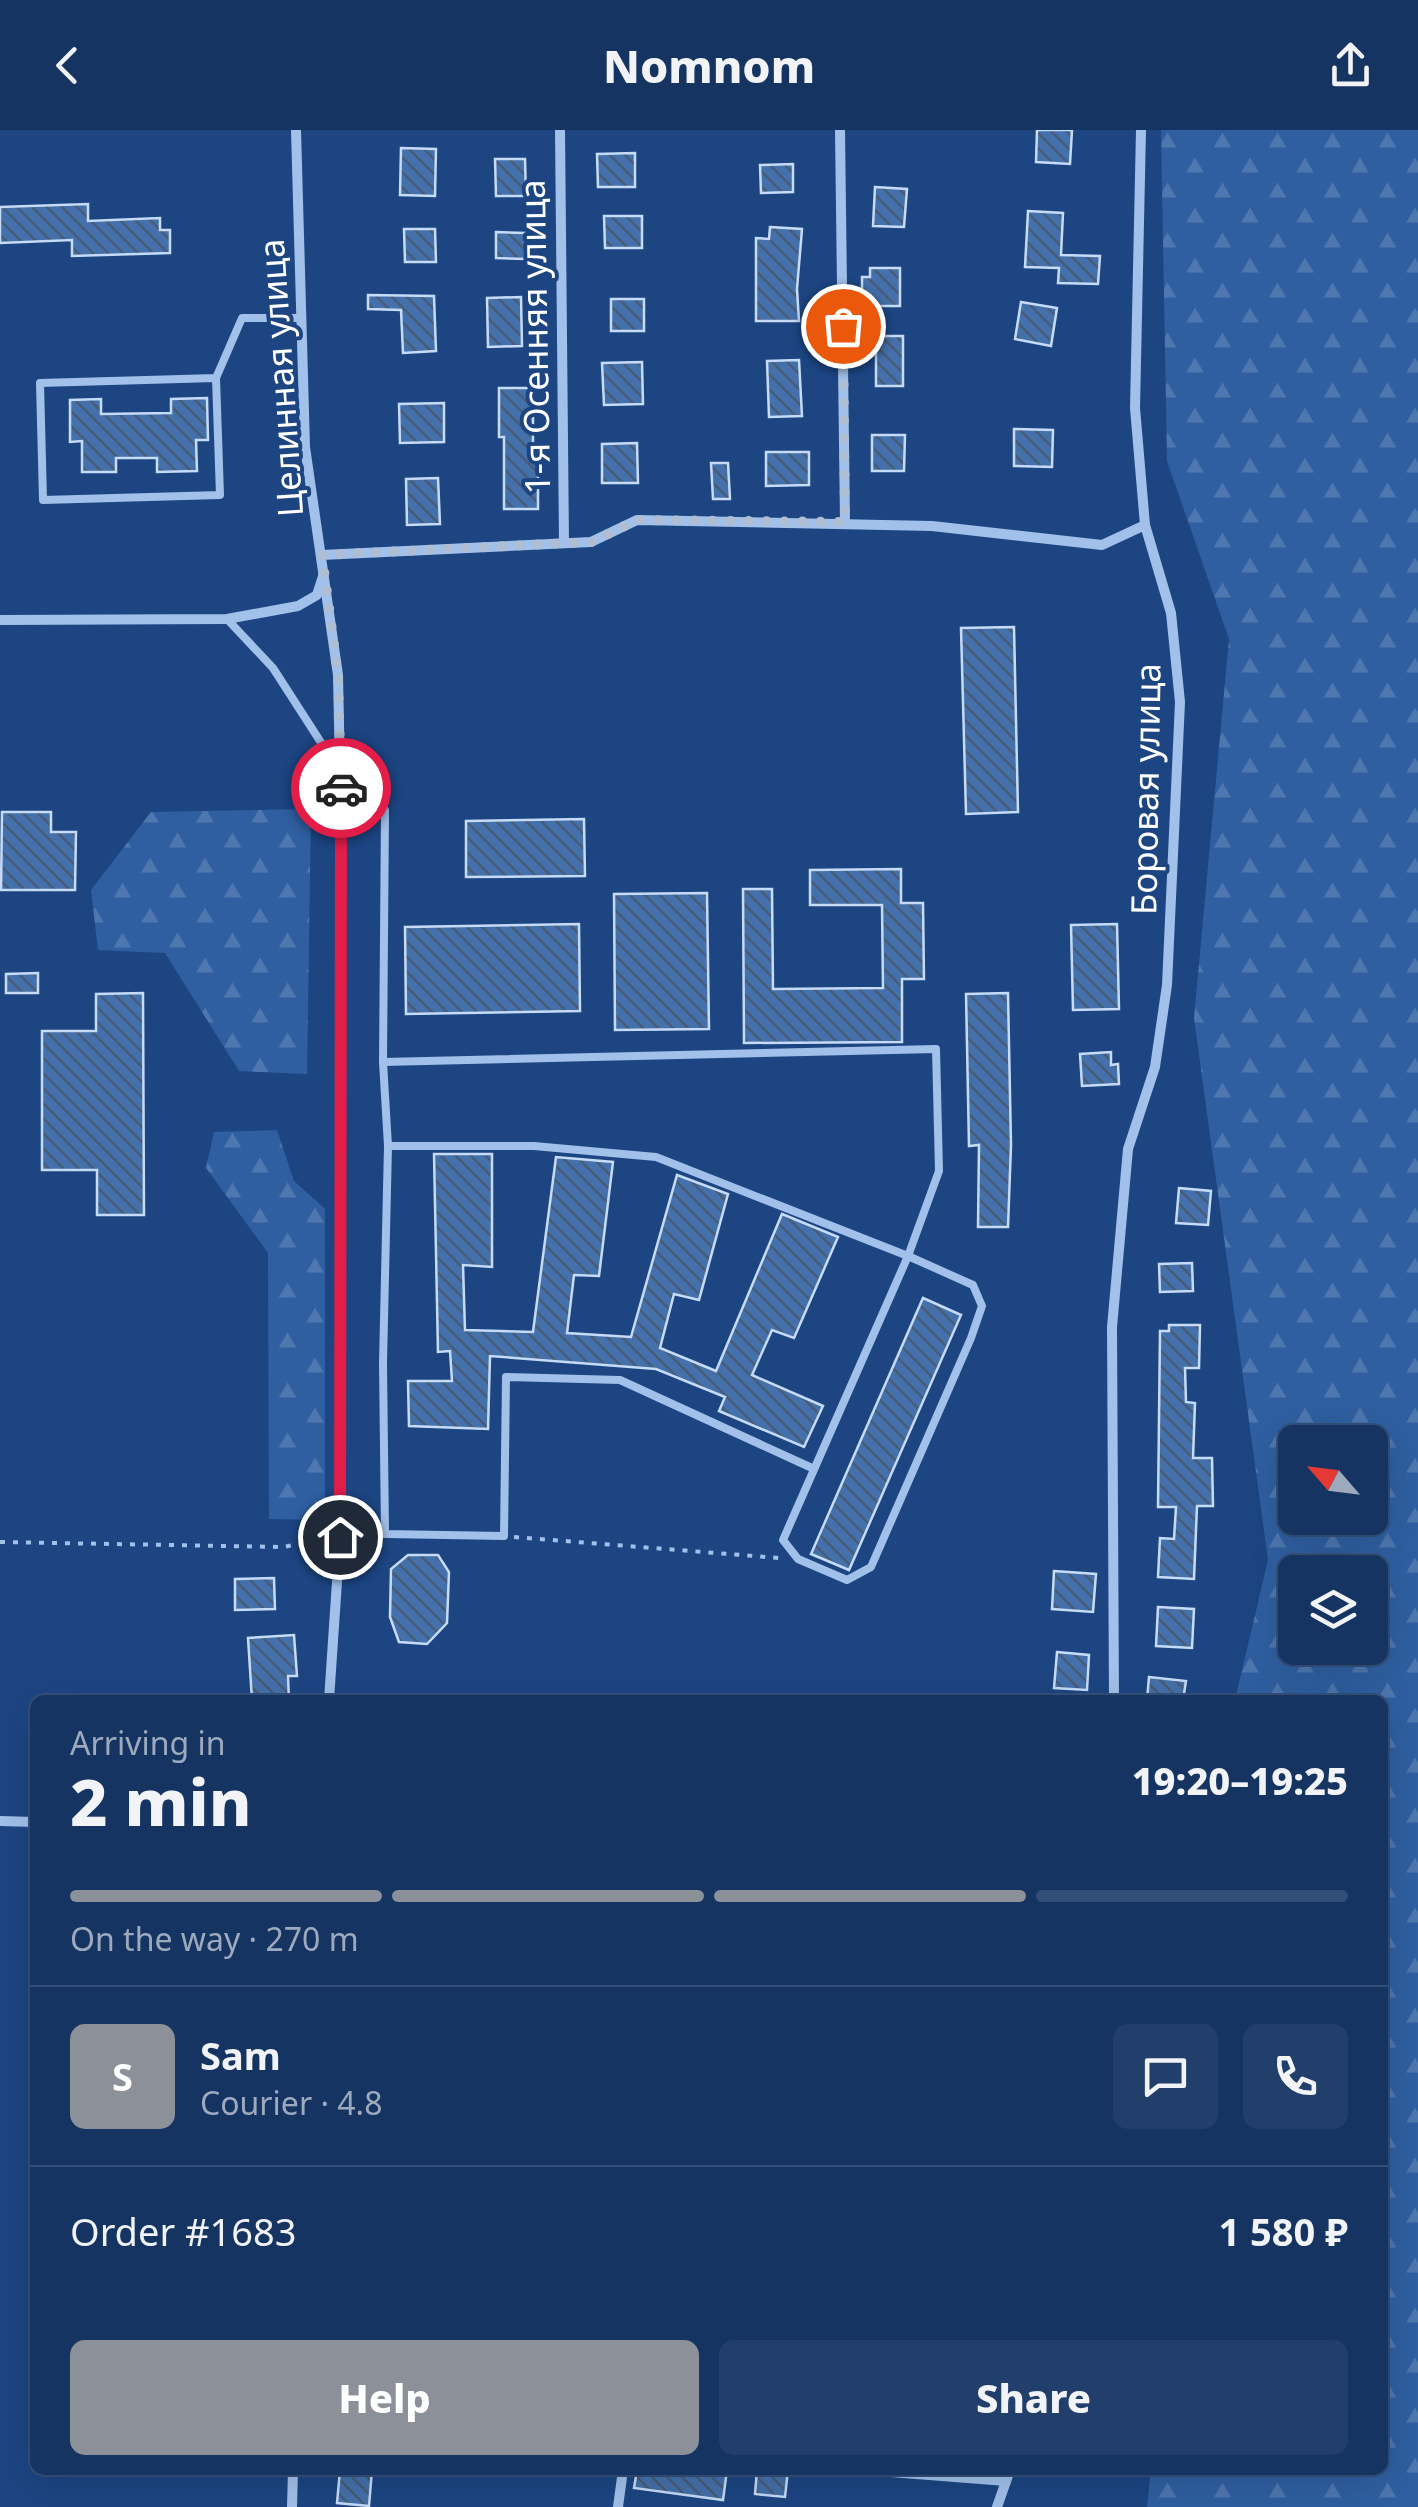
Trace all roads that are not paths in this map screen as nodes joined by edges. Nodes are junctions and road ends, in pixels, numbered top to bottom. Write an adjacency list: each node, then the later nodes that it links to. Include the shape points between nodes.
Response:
1 (296, 130): 5 (street, Целинная улица)
2 (560, 130): 9 (street, 1-я Осенняя улица)
3 (840, 130): 7 (street)
4 (1141, 130): 8 (street, Боровая улица, via 1135,408)
5 (300, 318): 6 (lane, via 242,318); 10 (street, Целинная улица, via 305,447)
6 (216, 378): 6 (lane, via 40,383 44,500 220,495)
7 (845, 522): 8 (street, via 1102,545); 9 (street, via 637,520 592,542)
8 (1145, 525): 20 (street, Боровая улица, via 1172,612 1180,702 1167,986 1155,1067 1128,1149 1112,1327)
9 (564, 544): 10 (street)
10 (322, 555): 11 (street, Целинная улица)
11 (325, 570): 12 (street, via 317,595 298,606); 14 (street, Целинная улица, via 338,675)
12 (227, 618): 13 (street); 14 (lane, via 272,668)
13 (0, 620)
14 (340, 772): 15 (lane, via 385,810); 19 (street, Целинная улица, via 340,1537)
15 (383, 1062): 16 (lane); 17 (lane, via 936,1049 939,1172)
16 (388, 1146): 17 (lane, via 534,1146 656,1158); 18 (lane, via 385,1534 504,1536 506,1376 620,1380)
17 (908, 1256): 18 (lane); 18 (lane, via 973,1285 982,1306 871,1567 846,1580 798,1559 784,1540)
18 (812, 1468)
19 (329, 1695)
20 (1114, 1695)
21 (0, 1822): 22 (street)
22 (30, 1822)
23 (293, 2475): 26 (street)
24 (623, 2475): 27 (street)
25 (1008, 2475): 28 (street)
26 (292, 2507)
27 (618, 2507)
28 (996, 2507)

